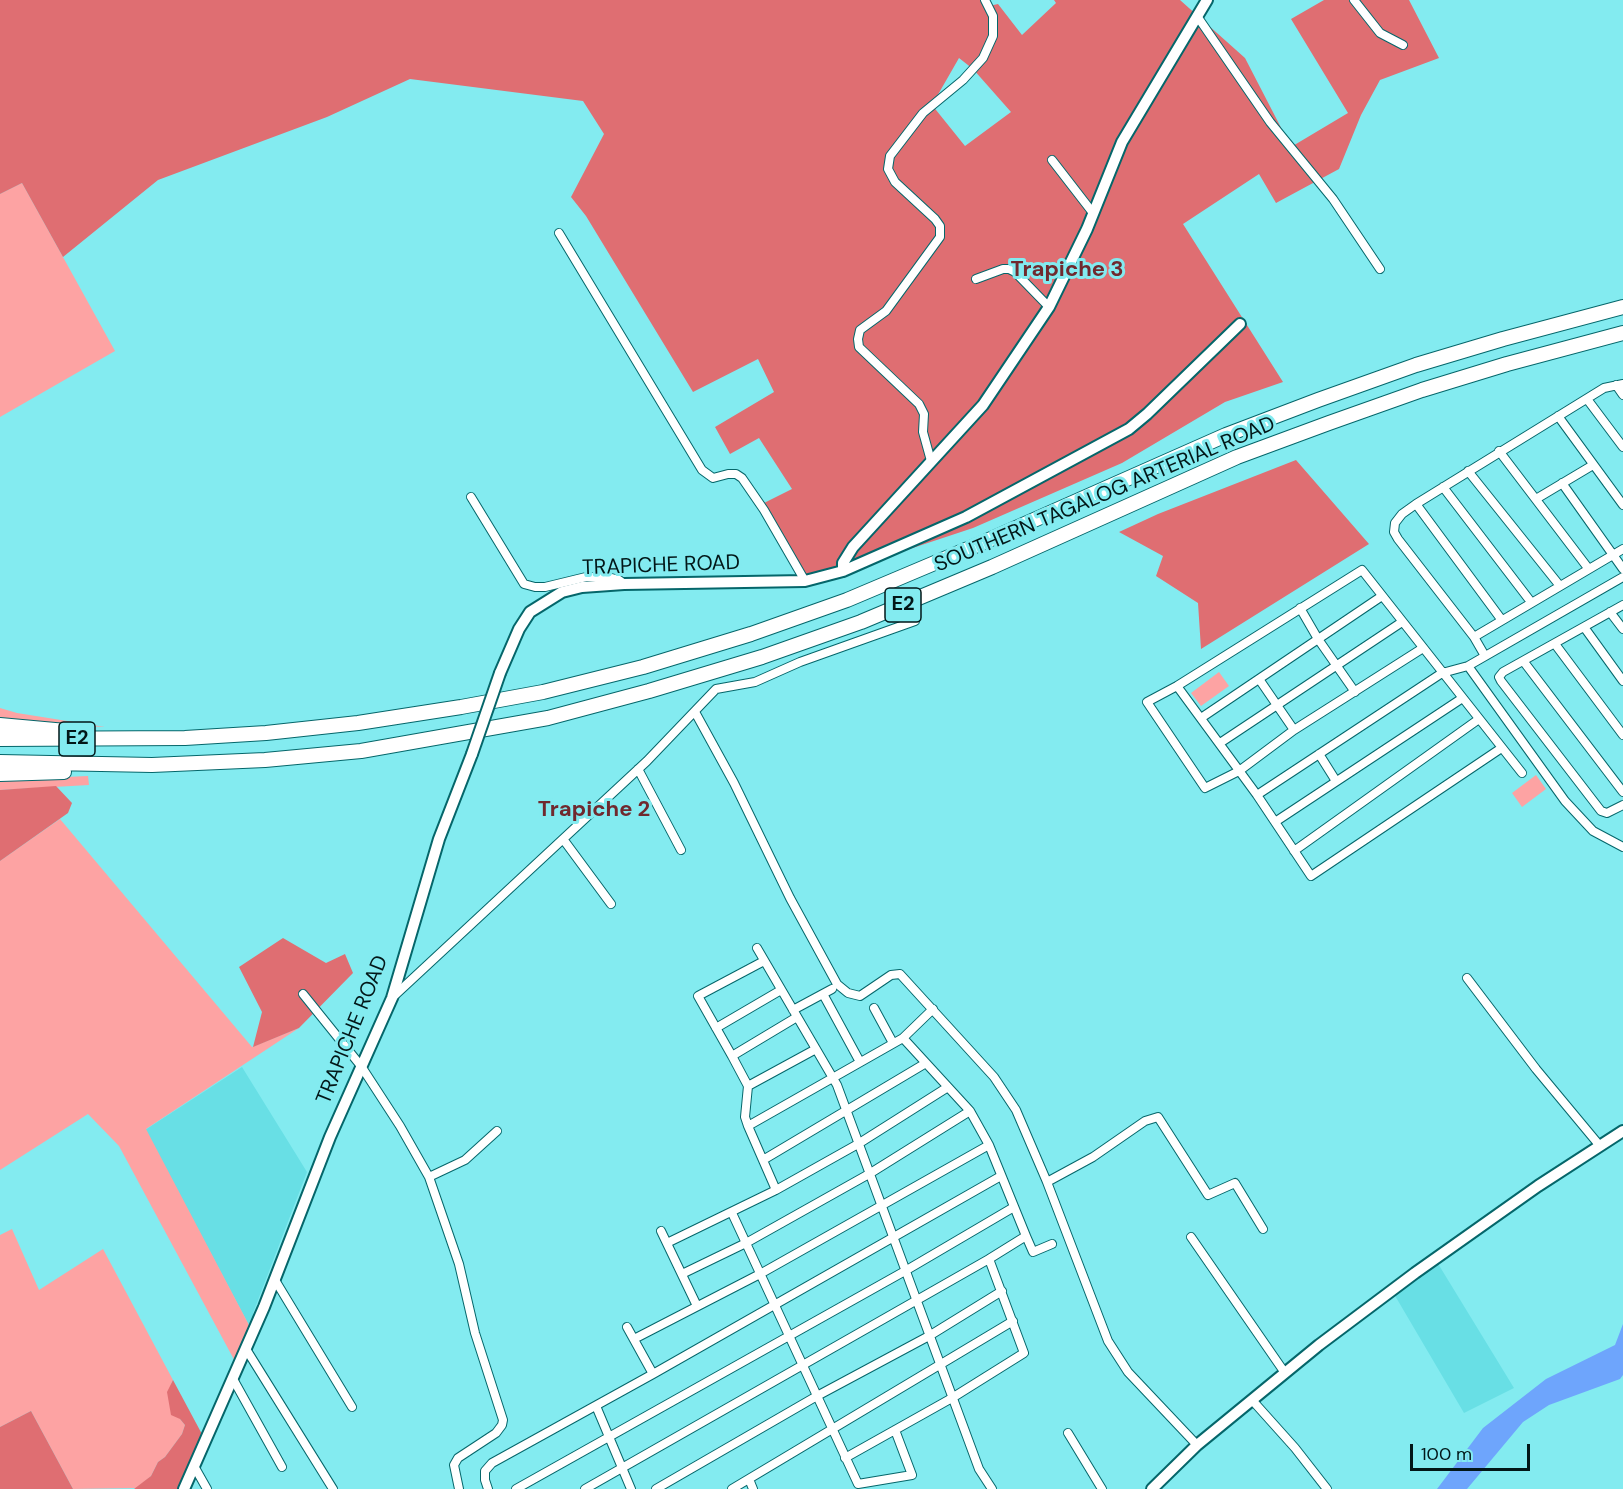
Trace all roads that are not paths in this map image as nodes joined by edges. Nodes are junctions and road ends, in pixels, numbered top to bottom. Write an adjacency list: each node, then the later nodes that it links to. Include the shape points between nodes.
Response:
1 (985, 0): 21 (street, via 993,16 993,36 983,58 923,113 890,156 888,169 894,182 935,219 940,237 885,311 860,330 858,339 859,347 919,404)
2 (1207, 0): 4 (street)
3 (1354, 0): 5 (street, via 1380,33)
4 (1197, 16): 7 (street, via 1122,142); 9 (street)
5 (1403, 45)
6 (1052, 160): 7 (street)
7 (1093, 213): 11 (street)
8 (559, 233): 36 (street, via 702,470 713,478 736,474 742,478)
9 (1380, 269)
10 (976, 279): 11 (street, via 1009,269)
11 (1049, 307): 21 (street, via 982,405)
12 (1623, 307): 71 (highway, SOUTHERN TAGALOG ARTERIAL ROAD / E2, via 1416,365 1308,404 1226,435 847,600 643,667 543,692 358,723)
13 (1240, 324): 34 (street, TRAPICHE ROAD, via 1129,429 966,517)
14 (1623, 333): 76 (highway, SOUTHERN TAGALOG ARTERIAL ROAD / E2, via 1422,390 1237,457 861,622 649,692 548,718 361,751)
15 (1619, 385): 16 (street); 17 (street, via 1604,388)
16 (1623, 394)
17 (1587, 399): 18 (street); 19 (street)
18 (1558, 416): 20 (street); 22 (street)
19 (1623, 447)
20 (1499, 451): 23 (street); 27 (street)
21 (931, 461): 34 (street, via 853,547 843,563)
22 (1593, 465): 24 (street); 29 (street)
23 (1468, 471): 25 (street); 38 (street)
24 (1562, 483): 27 (street); 31 (street)
25 (1443, 487): 28 (street); 40 (street)
26 (471, 497): 37 (street, via 524,584 535,587 607,577)
27 (1536, 499): 32 (street)
28 (1416, 504): 44 (street); 49 (street, via 1402,514 1394,532)
29 (1623, 505)
30 (1623, 549): 31 (street)
31 (1613, 555): 32 (street); 33 (street)
32 (1588, 568): 38 (street)
33 (1623, 569)
34 (843, 571): 36 (street, TRAPICHE ROAD)
35 (1623, 577): 53 (street)
36 (805, 581): 37 (street, TRAPICHE ROAD)
37 (624, 584): 98 (street, TRAPICHE ROAD, bridge, via 582,586 562,592 530,612 519,629 439,839)
38 (1560, 586): 40 (street)
39 (1382, 596): 42 (street, via 1362,570); 46 (street); 50 (street)
40 (1531, 602): 44 (street)
41 (1623, 605): 43 (street)
42 (1300, 608): 50 (street); 60 (street)
43 (1610, 612): 47 (street); 48 (street)
44 (1501, 619): 49 (street)
45 (915, 621): 64 (street, via 755,682 716,689)
46 (1402, 622): 52 (street); 55 (street)
47 (1584, 627): 51 (street); 59 (street)
48 (1623, 629)
49 (1474, 637): 53 (street)
50 (1318, 639): 55 (street); 58 (street)
51 (1555, 644): 54 (street); 69 (street)
52 (1423, 648): 57 (street); 61 (street)
53 (1485, 656): 56 (street)
54 (1524, 662): 82 (street); 84 (street, via 1503,672 1501,681 1601,811 1607,813)
55 (1336, 666): 61 (street); 63 (street)
56 (1468, 666): 57 (street); 87 (street, via 1565,801 1593,831)
57 (1442, 673): 62 (street); 74 (street)
58 (1259, 679): 63 (street); 65 (street)
59 (1623, 681)
60 (1177, 686): 65 (street); 78 (street, via 1147,702 1205,788)
61 (1355, 692): 68 (street)
62 (1461, 699): 66 (street); 81 (street)
63 (1277, 706): 68 (street); 72 (street)
64 (695, 712): 77 (street); 100 (street, via 837,984 860,996 891,975 900,974)
65 (1201, 718): 72 (street)
66 (1479, 719): 73 (street); 89 (street)
67 (0, 725): 71 (highway)
68 (1294, 730): 78 (street)
69 (1623, 735)
70 (0, 739): 71 (highway, SOUTHERN TAGALOG ARTERIAL ROAD / E2)
71 (154, 739)
72 (1220, 744): 78 (street)
73 (1500, 748): 79 (street); 89 (street, via 1311,876)
74 (1320, 754): 81 (street); 83 (street)
75 (0, 762): 76 (highway, SOUTHERN TAGALOG ARTERIAL ROAD / E2)
76 (152, 765): 80 (highway)
77 (638, 769): 86 (street); 88 (street)
78 (1239, 771): 83 (street)
79 (1521, 773)
80 (0, 774)
81 (1336, 781): 85 (street)
82 (1623, 792)
83 (1257, 795): 85 (street)
84 (1623, 805)
85 (1275, 822): 89 (street)
86 (563, 838): 90 (street); 98 (street)
87 (1623, 847)
88 (681, 850)
89 (1294, 851)
90 (611, 904)
91 (757, 948): 92 (street)
92 (764, 961): 95 (street); 102 (street, via 698,996)
93 (1467, 978): 120 (street)
94 (832, 989): 97 (street)
95 (781, 990): 101 (street); 102 (street)
96 (303, 994): 109 (street)
97 (823, 994): 101 (street); 107 (street)
98 (392, 998): 109 (street, TRAPICHE ROAD)
99 (874, 1008): 104 (street)
100 (933, 1009): 103 (street); 125 (street, via 994,1077 1016,1110)
101 (795, 1013): 105 (street); 106 (street)
102 (716, 1028): 106 (street)
103 (903, 1038): 104 (street); 108 (street)
104 (893, 1043): 107 (street)
105 (816, 1049): 110 (street); 111 (street)
106 (732, 1056): 111 (street)
107 (860, 1062): 110 (street)
108 (926, 1063): 112 (street); 113 (street)
109 (361, 1066): 124 (street); 142 (street, TRAPICHE ROAD)
110 (832, 1078): 113 (street); 115 (street)
111 (748, 1086): 115 (street)
112 (948, 1088): 114 (street); 118 (street)
113 (846, 1111): 118 (street); 121 (street)
114 (970, 1111): 119 (street); 122 (street)
115 (748, 1126): 121 (street)
116 (497, 1131): 124 (street, via 465,1160)
117 (1623, 1131): 120 (street)
118 (858, 1144): 122 (street); 126 (street)
119 (989, 1145): 123 (street); 127 (street)
120 (1600, 1146): 155 (street, via 1424,1267)
121 (763, 1160): 126 (street)
122 (869, 1174): 127 (street); 136 (street)
123 (1001, 1176): 128 (street); 134 (street)
124 (429, 1177): 176 (street, via 459,1264 475,1333 503,1420 496,1433 458,1458 454,1465)
125 (1047, 1182): 130 (street, via 1093,1157 1145,1121 1158,1117 1208,1195 1234,1183); 167 (street, via 1108,1341 1128,1372)
126 (776, 1190): 129 (street)
127 (881, 1206): 134 (street); 141 (street)
128 (1014, 1207): 132 (street); 139 (street)
129 (732, 1213): 135 (street); 136 (street)
130 (1263, 1229)
131 (662, 1231): 135 (street)
132 (1026, 1236): 137 (street, via 1032,1252); 138 (street)
133 (1191, 1237): 155 (street)
134 (893, 1238): 139 (street); 145 (street)
135 (667, 1243): 140 (street)
136 (746, 1243): 140 (street); 141 (street)
137 (1052, 1244)
138 (989, 1259): 143 (street); 144 (street)
139 (905, 1271): 144 (street); 149 (street)
140 (682, 1274): 146 (street)
141 (760, 1274): 145 (street); 146 (street)
142 (275, 1280): 152 (street, TRAPICHE ROAD); 162 (street)
143 (1002, 1291): 147 (street); 150 (street)
144 (916, 1302): 150 (street); 153 (street)
145 (775, 1305): 149 (street); 156 (street)
146 (697, 1306): 151 (street)
147 (1013, 1321): 154 (street); 159 (street, via 1024,1353)
148 (627, 1327): 151 (street)
149 (789, 1335): 153 (street); 166 (street)
150 (929, 1336): 154 (street); 158 (street)
151 (634, 1339): 156 (street)
152 (246, 1349): 157 (street, TRAPICHE ROAD); 175 (street)
153 (802, 1364): 158 (street); 171 (street)
154 (940, 1366): 159 (street); 163 (street)
155 (1285, 1373): 160 (street)
156 (653, 1374): 161 (street)
157 (233, 1379): 169 (street, TRAPICHE ROAD); 170 (street)
158 (817, 1396): 163 (street); 181 (street)
159 (952, 1398): 164 (street); 184 (street, via 979,1469)
160 (1252, 1400): 167 (street); 187 (street)
161 (596, 1406): 166 (street); 177 (street, via 492,1463 485,1471)
162 (352, 1407)
163 (832, 1429): 168 (street); 172 (street)
164 (895, 1431): 168 (street); 168 (street, via 912,1475 858,1484)
165 (1068, 1433): 185 (street)
166 (609, 1437): 171 (street); 178 (street)
167 (1197, 1445): 186 (street)
168 (845, 1458)
169 (194, 1466): 173 (street, TRAPICHE ROAD); 174 (street)
170 (282, 1467)
171 (622, 1468): 179 (street); 180 (street)
172 (749, 1479): 182 (street); 183 (street)
173 (184, 1489)
174 (207, 1489)
175 (333, 1489)
176 (459, 1489)
177 (488, 1489)
178 (516, 1489)
179 (585, 1489)
180 (631, 1489)
181 (656, 1489)
182 (732, 1489)
183 (753, 1489)
184 (992, 1489)
185 (1102, 1489)
186 (1152, 1489)
187 (1327, 1489)

